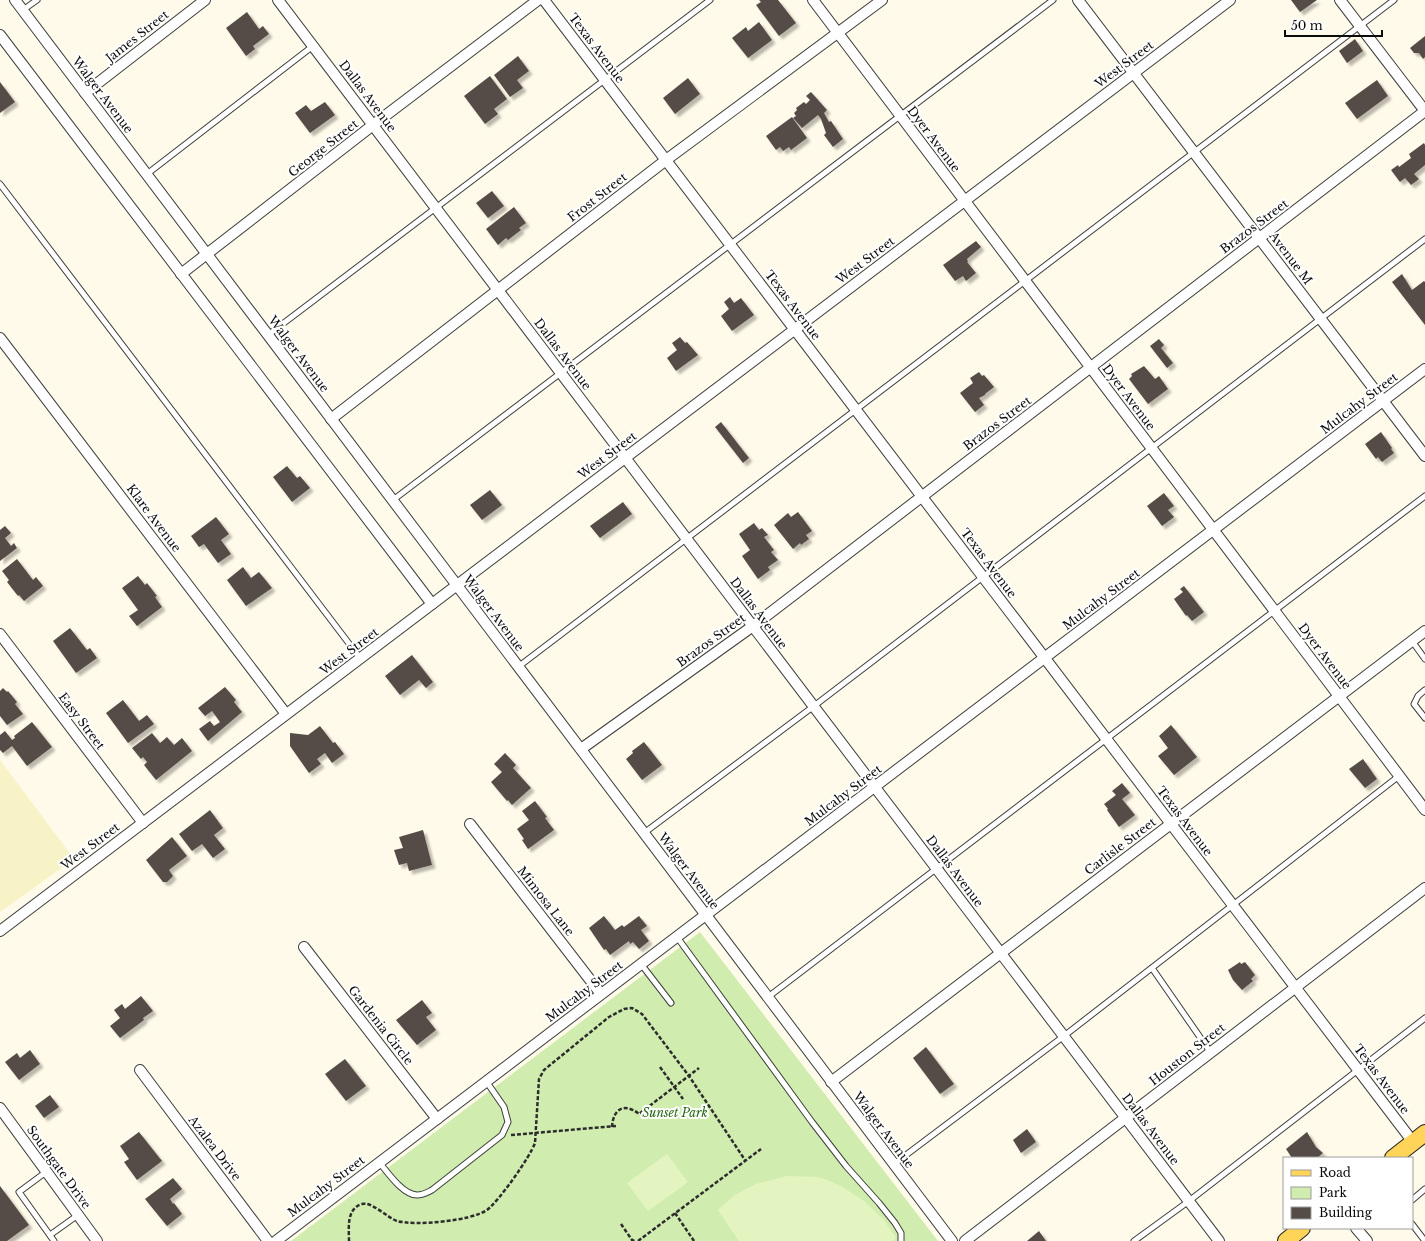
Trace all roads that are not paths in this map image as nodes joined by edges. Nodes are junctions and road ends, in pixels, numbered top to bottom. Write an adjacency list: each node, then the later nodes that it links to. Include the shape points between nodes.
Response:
1 (15, 0): 15 (street, Walger Avenue)
2 (37, 0): 15 (lane)
3 (205, 0): 22 (street, James Street)
4 (278, 0): 19 (street, Dallas Avenue)
5 (538, 0): 25 (street, George Street)
6 (544, 0): 21 (street, Texas Avenue)
7 (710, 0): 21 (lane)
8 (813, 0): 17 (street, Dyer Avenue)
9 (882, 0): 17 (street, Frost Street)
10 (1053, 0): 24 (lane)
11 (1078, 0): 20 (street, Avenue M)
12 (1230, 0): 20 (street, West Street)
13 (1340, 0): 16 (street)
14 (1394, 0): 16 (lane)
15 (23, 10): 22 (street, Walger Avenue)
16 (1360, 26): 23 (street); 26 (lane)
17 (838, 33): 24 (street, Dyer Avenue); 27 (street, Frost Street)
18 (0, 35): 36 (street)
19 (313, 46): 25 (street, Dallas Avenue); 28 (lane)
20 (1133, 73): 26 (street, Avenue M); 30 (street, West Street)
21 (605, 79): 27 (street, Texas Avenue); 31 (lane)
22 (85, 93): 28 (street, Walger Avenue)
23 (1425, 111): 32 (street, Brazos Street)
24 (900, 116): 30 (street, Dyer Avenue); 34 (lane)
25 (373, 125): 31 (street, Dallas Avenue); 35 (street, George Street)
26 (1194, 152): 32 (street, Avenue M); 37 (lane)
27 (666, 160): 34 (street, Texas Avenue); 38 (street, Frost Street)
28 (147, 174): 35 (street, Walger Avenue)
29 (0, 184): 65 (lane)
30 (965, 201): 37 (street, Dyer Avenue); 40 (street, West Street)
31 (436, 208): 38 (street, Dallas Avenue); 41 (lane)
32 (1259, 238): 39 (street, Avenue M); 43 (street, Brazos Street)
33 (1425, 239): 39 (lane)
34 (730, 244): 40 (street, Texas Avenue); 45 (lane)
35 (207, 254): 36 (street, George Street); 41 (street, Walger Avenue)
36 (181, 274): 59 (street)
37 (1025, 281): 43 (street, Dyer Avenue); 47 (lane)
38 (499, 290): 45 (street, Dallas Avenue); 48 (street, Frost Street)
39 (1320, 319): 46 (street, Avenue M); 49 (lane)
40 (795, 329): 47 (street, Texas Avenue); 51 (street, West Street)
41 (268, 335): 48 (street, Walger Avenue)
42 (0, 338): 72 (street, Klare Avenue)
43 (1091, 368): 49 (street, Dyer Avenue); 53 (street, Brazos Street)
44 (1425, 370): 46 (street, Mulcahy Street)
45 (561, 373): 51 (street, Dallas Avenue); 54 (lane)
46 (1383, 401): 50 (street, Avenue M); 55 (street, Mulcahy Street)
47 (856, 410): 53 (street, Texas Avenue); 56 (lane)
48 (331, 419): 54 (street, Walger Avenue)
49 (1151, 448): 55 (street, Dyer Avenue); 57 (lane)
50 (1425, 456)
51 (625, 458): 56 (street, Dallas Avenue); 58 (street, West Street)
52 (1425, 496): 60 (lane)
53 (922, 497): 57 (street, Texas Avenue); 61 (street, Brazos Street)
54 (393, 500): 58 (street, Walger Avenue)
55 (1213, 530): 60 (street, Dyer Avenue); 66 (street, Mulcahy Street)
56 (687, 539): 61 (street, Dallas Avenue); 68 (lane)
57 (983, 577): 66 (street, Texas Avenue); 71 (lane)
58 (457, 585): 59 (street, West Street); 68 (street, Walger Avenue)
59 (432, 604): 65 (street, West Street)
60 (1274, 611): 70 (street, Dyer Avenue); 74 (lane)
61 (753, 626): 71 (street, Dallas Avenue); 75 (street, Brazos Street)
62 (1425, 631): 64 (street, Carlisle Street)
63 (0, 634): 79 (street, Easy Street)
64 (1412, 641): 67 (lane); 70 (street, Carlisle Street)
65 (360, 658): 72 (street, West Street)
66 (1045, 658): 74 (street, Texas Avenue); 77 (street, Mulcahy Street)
67 (1425, 659)
68 (518, 667): 75 (street, Walger Avenue)
69 (1425, 690): 73 (lane, via 1414,704)
70 (1339, 696): 76 (street, Dyer Avenue); 81 (street, Carlisle Street)
71 (814, 706): 77 (street, Dallas Avenue); 82 (lane)
72 (286, 714): 79 (street, West Street)
73 (1425, 718)
74 (1107, 739): 81 (street, Texas Avenue); 83 (lane)
75 (581, 749): 82 (street, Walger Avenue)
76 (1399, 776): 78 (street, Dyer Avenue); 85 (lane)
77 (875, 787): 83 (street, Dallas Avenue); 86 (street, Mulcahy Street)
78 (1424, 809)
79 (143, 823): 87 (street, West Street)
80 (470, 824): 94 (street, Mimosa Lane)
81 (1171, 824): 85 (street, Texas Avenue); 90 (street, Carlisle Street)
82 (644, 833): 86 (street, Walger Avenue)
83 (937, 868): 90 (street, Dallas Avenue); 95 (lane)
84 (1425, 888): 93 (street, Houston Street)
85 (1233, 905): 92 (lane); 93 (street, Texas Avenue)
86 (706, 916): 88 (street, Mulcahy Street); 95 (street, Walger Avenue)
87 (0, 931)
88 (677, 937): 91 (street, Mulcahy Street); 124 (lane, via 812,1122 846,1166 879,1202 901,1233)
89 (304, 947): 106 (street, Gardenia Circle)
90 (1001, 953): 98 (street, Dallas Avenue); 103 (street, Carlisle Street)
91 (641, 964): 94 (street, Mulcahy Street); 96 (lane)
92 (1152, 968): 98 (lane); 99 (lane)
93 (1296, 987): 99 (street, Houston Street); 101 (street, Texas Avenue)
94 (601, 994): 102 (street, Mulcahy Street)
95 (768, 997): 103 (street, Walger Avenue)
96 (671, 1003)
97 (1425, 1018): 101 (lane)
98 (1064, 1036): 105 (street, Dallas Avenue); 110 (lane)
99 (1211, 1053): 105 (street, Houston Street)
100 (140, 1070): 122 (street, Azalea Drive)
101 (1358, 1070): 107 (street, Texas Avenue); 114 (lane)
102 (486, 1081): 106 (street, Mulcahy Street); 109 (lane, via 504,1107 508,1122 502,1136 432,1190 416,1195 403,1190)
103 (831, 1082): 110 (street, Walger Avenue)
104 (0, 1108): 111 (street, Southgate Drive)
105 (1126, 1118): 114 (street, Dallas Avenue); 126 (street, Houston Street)
106 (437, 1119): 109 (street, Mulcahy Street)
107 (1419, 1138): 108 (main road)
108 (1394, 1157)
109 (379, 1162): 123 (street, Mulcahy Street)
110 (894, 1164): 125 (street, Walger Avenue)
111 (46, 1172): 115 (street, Southgate Drive); 119 (lane, via 19,1192)
112 (1425, 1190): 113 (lane)
113 (1413, 1199)
114 (1189, 1200): 127 (lane); 128 (street, Dallas Avenue)
115 (78, 1215): 119 (lane); 121 (street, Southgate Drive)
116 (1413, 1225): 131 (lane)
117 (1301, 1229): 129 (main road)
118 (1357, 1229): 130 (street)
119 (50, 1235): 120 (lane)
120 (54, 1241)
121 (97, 1241)
122 (268, 1241)
123 (276, 1241)
124 (901, 1241)
125 (952, 1241)
126 (965, 1241)
127 (1134, 1241)
128 (1219, 1241)
129 (1286, 1241)
130 (1366, 1241)
131 (1425, 1241)

